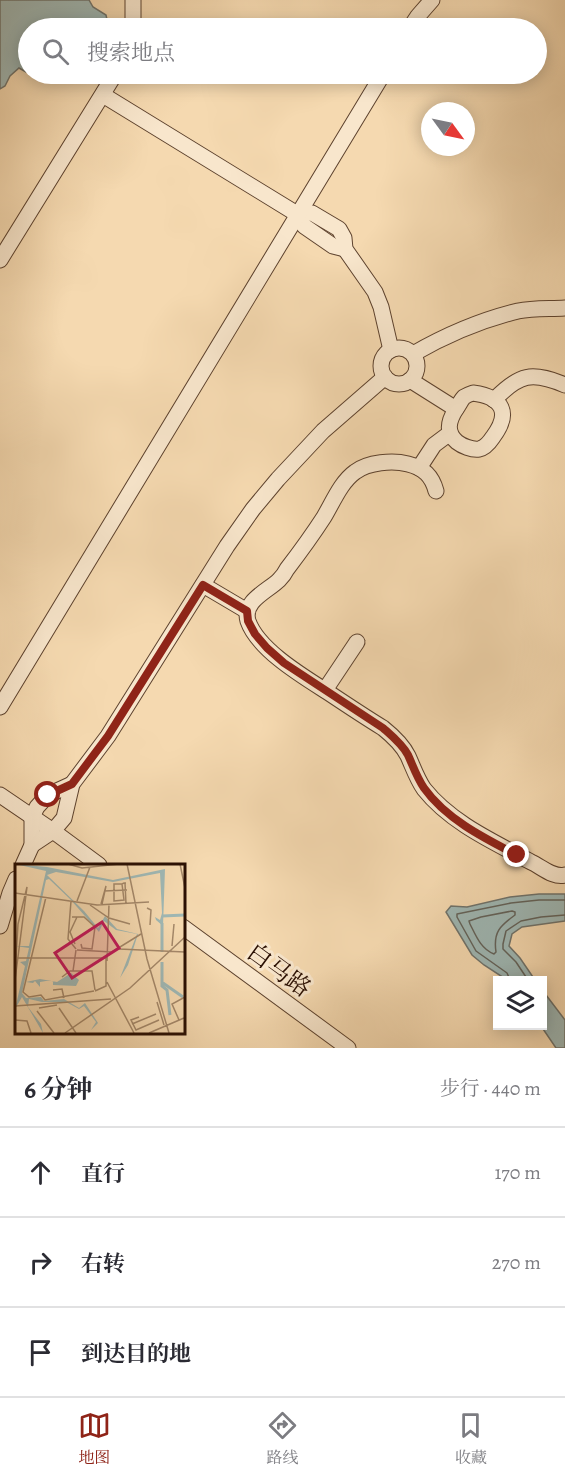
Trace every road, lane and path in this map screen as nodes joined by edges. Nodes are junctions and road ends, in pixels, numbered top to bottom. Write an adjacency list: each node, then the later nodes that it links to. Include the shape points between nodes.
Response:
1 (133, 0): 3 (street)
2 (432, 0): 4 (street)
3 (134, 18)
4 (417, 18)
5 (109, 84): 7 (street)
6 (377, 84): 8 (street)
7 (103, 95): 8 (street); 12 (street)
8 (297, 214): 9 (street, via 312,213); 10 (street, via 304,226); 28 (street)
9 (327, 222): 10 (street); 11 (street, via 339,229)
10 (319, 236): 11 (street)
11 (345, 249): 14 (street, via 375,292)
12 (0, 260)
13 (565, 308): 15 (street, via 519,311 476,324)
14 (391, 350): 15 (street, via 403,348); 16 (street, via 382,359)
15 (413, 354): 17 (street, via 417,371)
16 (385, 376): 17 (street, via 400,384); 24 (street, via 323,431 278,479 253,509)
17 (410, 380): 20 (street)
18 (565, 385): 19 (street, via 543,376 531,376 517,380)
19 (494, 400): 20 (street, via 473,393); 21 (street, via 503,419 487,445 469,448)
20 (456, 409): 21 (street, via 448,425)
21 (450, 433): 22 (street, via 434,445)
22 (419, 468): 23 (street, via 429,475); 25 (street, via 392,462 357,470 278,581)
23 (436, 491)
24 (203, 585): 25 (street); 29 (street, via 108,736)
25 (247, 611): 27 (street, via 255,634 267,648)
26 (357, 642): 27 (street)
27 (325, 690): 36 (street, via 397,740 424,789 450,814 495,844 551,873)
28 (0, 707)
29 (72, 784): 31 (street, via 48,795); 32 (street, via 64,818)
30 (0, 795): 31 (street)
31 (32, 817): 32 (street); 33 (street)
32 (53, 831): 33 (street); 35 (street)
33 (32, 845): 34 (street)
34 (23, 864)
35 (98, 864)
36 (565, 875)
37 (15, 881): 38 (street)
38 (0, 926)
39 (184, 928): 40 (street, 白马路)
40 (348, 1048)

